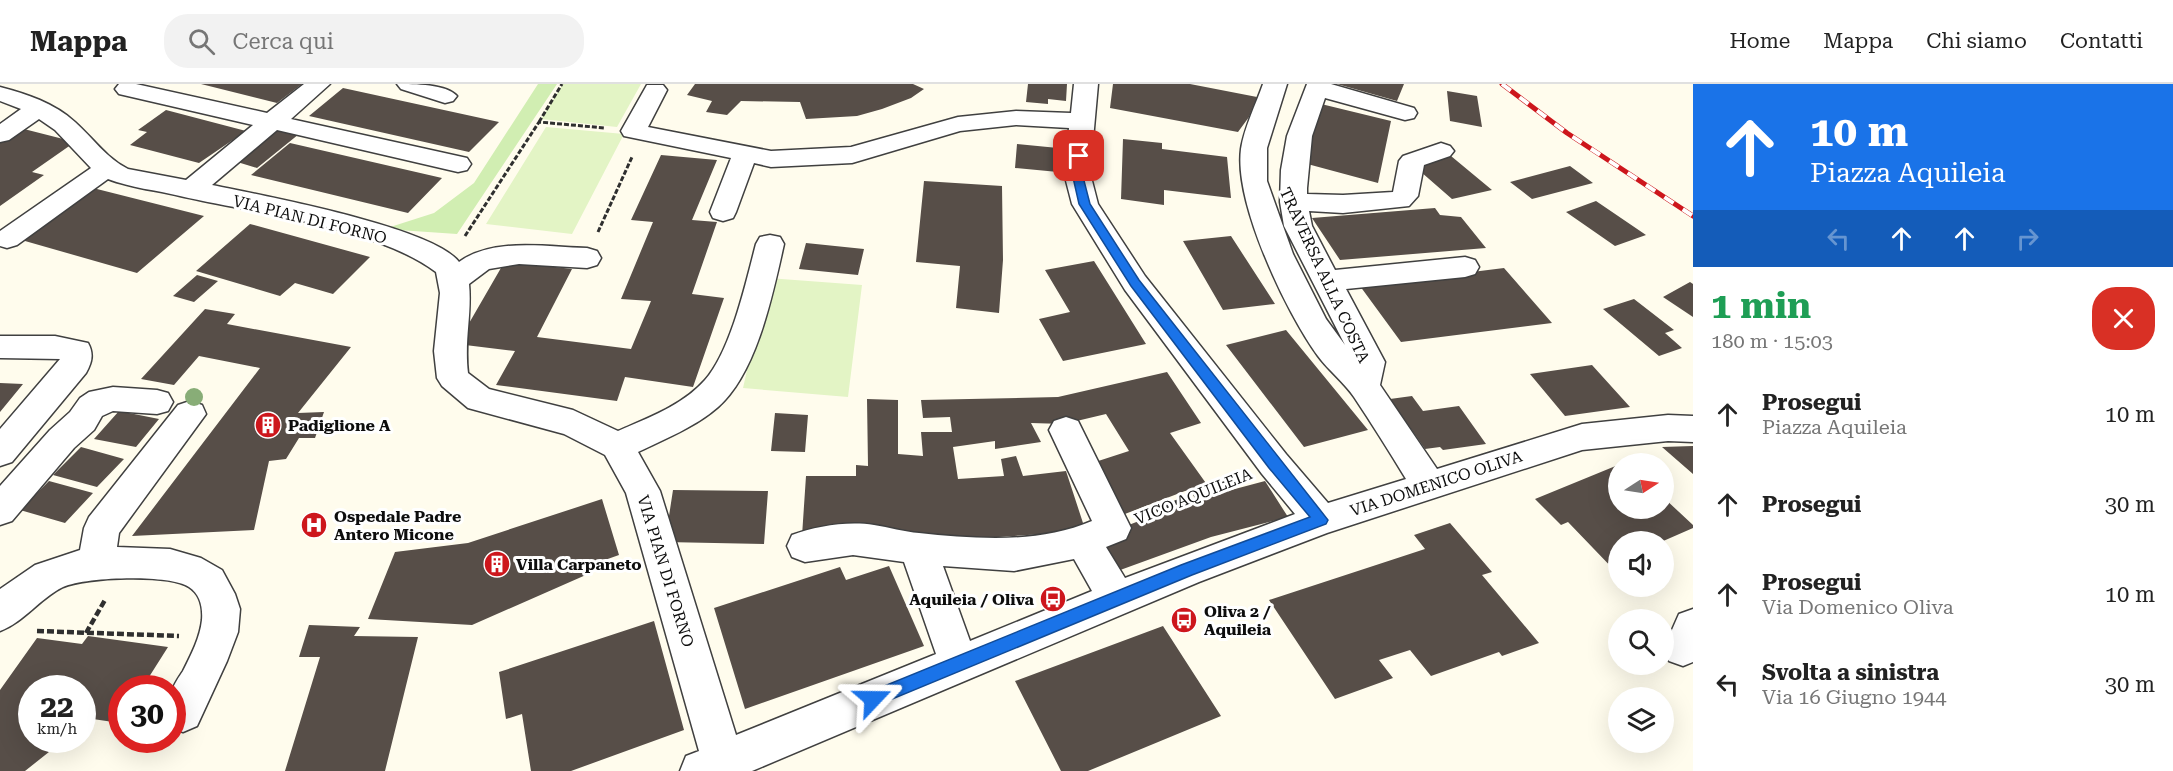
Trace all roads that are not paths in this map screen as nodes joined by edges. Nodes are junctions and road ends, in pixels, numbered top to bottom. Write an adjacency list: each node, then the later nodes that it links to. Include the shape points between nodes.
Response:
1 (318, 84): 13 (street)
2 (409, 84): 9 (street)
3 (1086, 84): 12 (street)
4 (1275, 84): 29 (street, via 1254,148 1254,181 1279,254 1313,324 1329,349)
5 (1313, 86): 11 (street); 20 (street, TRAVERSA ALLA COSTA, via 1293,100 1279,151 1281,186)
6 (127, 89): 13 (street)
7 (655, 90): 16 (street, via 638,132)
8 (0, 94): 10 (street, VIA PIAN DI FORNO)
9 (445, 96)
10 (39, 108): 14 (street); 18 (street, VIA PIAN DI FORNO, via 64,126)
11 (1405, 113)
12 (1084, 121): 16 (street, via 1016,118 958,124 852,155 771,159); 38 (street, via 1077,173 1085,204 1135,283)
13 (271, 122): 17 (street); 19 (street)
14 (0, 135)
15 (1441, 151): 20 (street, via 1412,162 1405,196 1400,200)
16 (745, 154): 21 (street)
17 (458, 164)
18 (106, 169): 19 (street, VIA PIAN DI FORNO); 22 (street)
19 (190, 190): 26 (street, VIA PIAN DI FORNO, via 350,225 427,250)
20 (1293, 202): 27 (street, TRAVERSA ALLA COSTA, via 1298,226)
21 (723, 212)
22 (7, 239)
23 (770, 244): 34 (street, via 739,348 716,389 663,425)
24 (587, 258): 26 (street, via 519,255 482,260)
25 (1466, 267): 27 (street)
26 (450, 273): 34 (street, via 455,314 450,343 453,378 479,399 573,423)
27 (1328, 281): 29 (street, TRAVERSA ALLA COSTA, via 1369,362)
28 (0, 348): 35 (street, via 55,347 77,351 75,365)
29 (1364, 386): 36 (street, TRAVERSA ALLA COSTA)
30 (157, 402): 37 (street, via 100,401)
31 (190, 414): 42 (street, via 102,528)
32 (1693, 429): 36 (street, VIA DOMENICO OLIVA, via 1582,437)
33 (1066, 430): 39 (street, VICO AQUILEIA)
34 (617, 446): 47 (street, VIA PIAN DI FORNO, via 643,491)
35 (0, 452)
36 (1429, 486): 38 (street, VIA DOMENICO OLIVA)
37 (0, 510)
38 (1321, 520): 43 (street, VIA DOMENICO OLIVA)
39 (1098, 535): 41 (street, via 1014,555); 43 (street)
40 (805, 546): 41 (street, via 853,539)
41 (918, 549): 45 (street)
42 (96, 564): 44 (street, via 56,573 26,590); 46 (street, via 174,566 201,575 214,588 221,612 212,653)
43 (1117, 599): 45 (street, VIA DOMENICO OLIVA)
44 (15, 622)
45 (959, 663): 47 (street)
46 (186, 706)
47 (712, 766)

